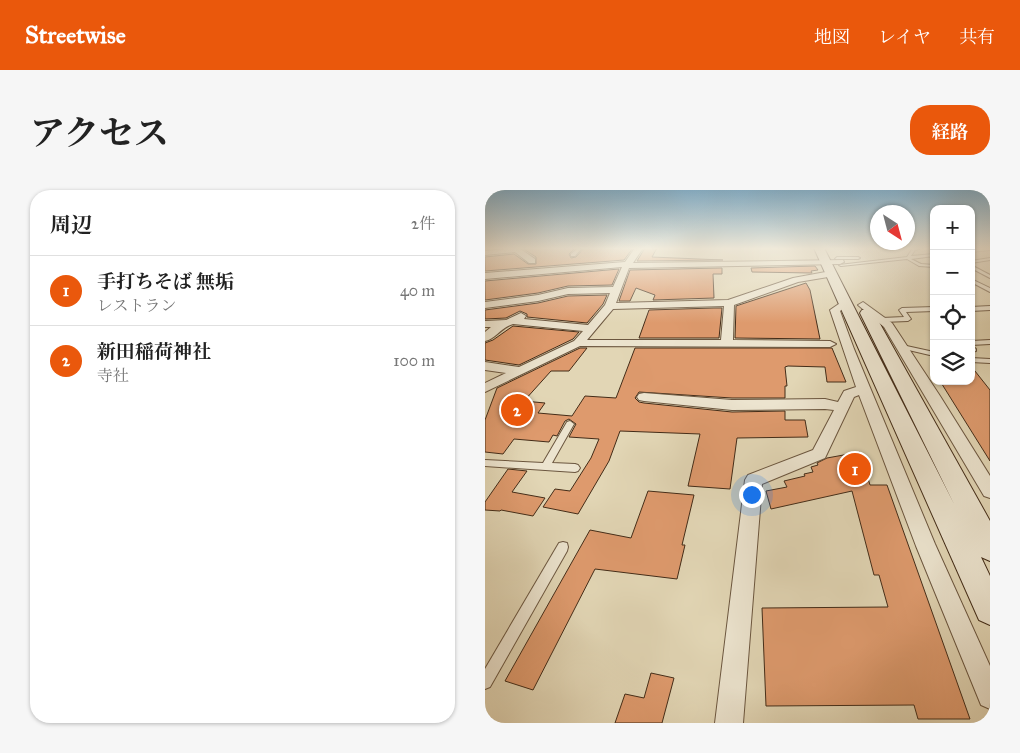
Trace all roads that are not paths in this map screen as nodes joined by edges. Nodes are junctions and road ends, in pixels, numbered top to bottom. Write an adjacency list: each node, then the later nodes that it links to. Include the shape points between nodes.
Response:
1 (526, 273): 5 (street)
2 (622, 273): 7 (street)
3 (809, 273): 10 (street)
4 (839, 273): 12 (street)
5 (485, 276)
6 (975, 282): 8 (lane)
7 (617, 290): 9 (street, via 568,292); 13 (street)
8 (990, 290)
9 (542, 297): 11 (street); 18 (street, via 517,320)
10 (729, 303): 13 (street); 25 (street)
11 (485, 304)
12 (855, 304): 17 (street); 34 (street, via 835,310); 38 (street); 38 (street)
13 (610, 306): 20 (street)
14 (990, 308): 16 (lane)
15 (930, 309): 17 (lane, via 902,310 908,319)
16 (975, 309)
17 (882, 320): 27 (street)
18 (507, 323): 19 (street); 20 (street); 21 (street)
19 (485, 324)
20 (589, 328): 24 (street)
21 (485, 338)
22 (975, 342): 23 (lane)
23 (990, 342)
24 (578, 343): 25 (street); 32 (street)
25 (727, 343): 26 (street)
26 (830, 344)
27 (902, 347): 28 (lane); 42 (street)
28 (930, 353)
29 (975, 360): 30 (lane)
30 (990, 361)
31 (485, 366): 32 (street)
32 (522, 371): 33 (street)
33 (485, 388)
34 (864, 389): 36 (street, via 849,394); 47 (street)
35 (644, 396): 36 (street, via 732,405 825,404)
36 (841, 407): 48 (street, via 819,454 754,480)
37 (570, 424): 40 (lane)
38 (931, 458): 44 (street); 45 (street)
39 (485, 463): 40 (lane)
40 (546, 466): 41 (lane)
41 (575, 468)
42 (990, 491)
43 (563, 547): 46 (lane)
44 (990, 548)
45 (990, 609)
46 (485, 682)
47 (990, 696)
48 (729, 723)

